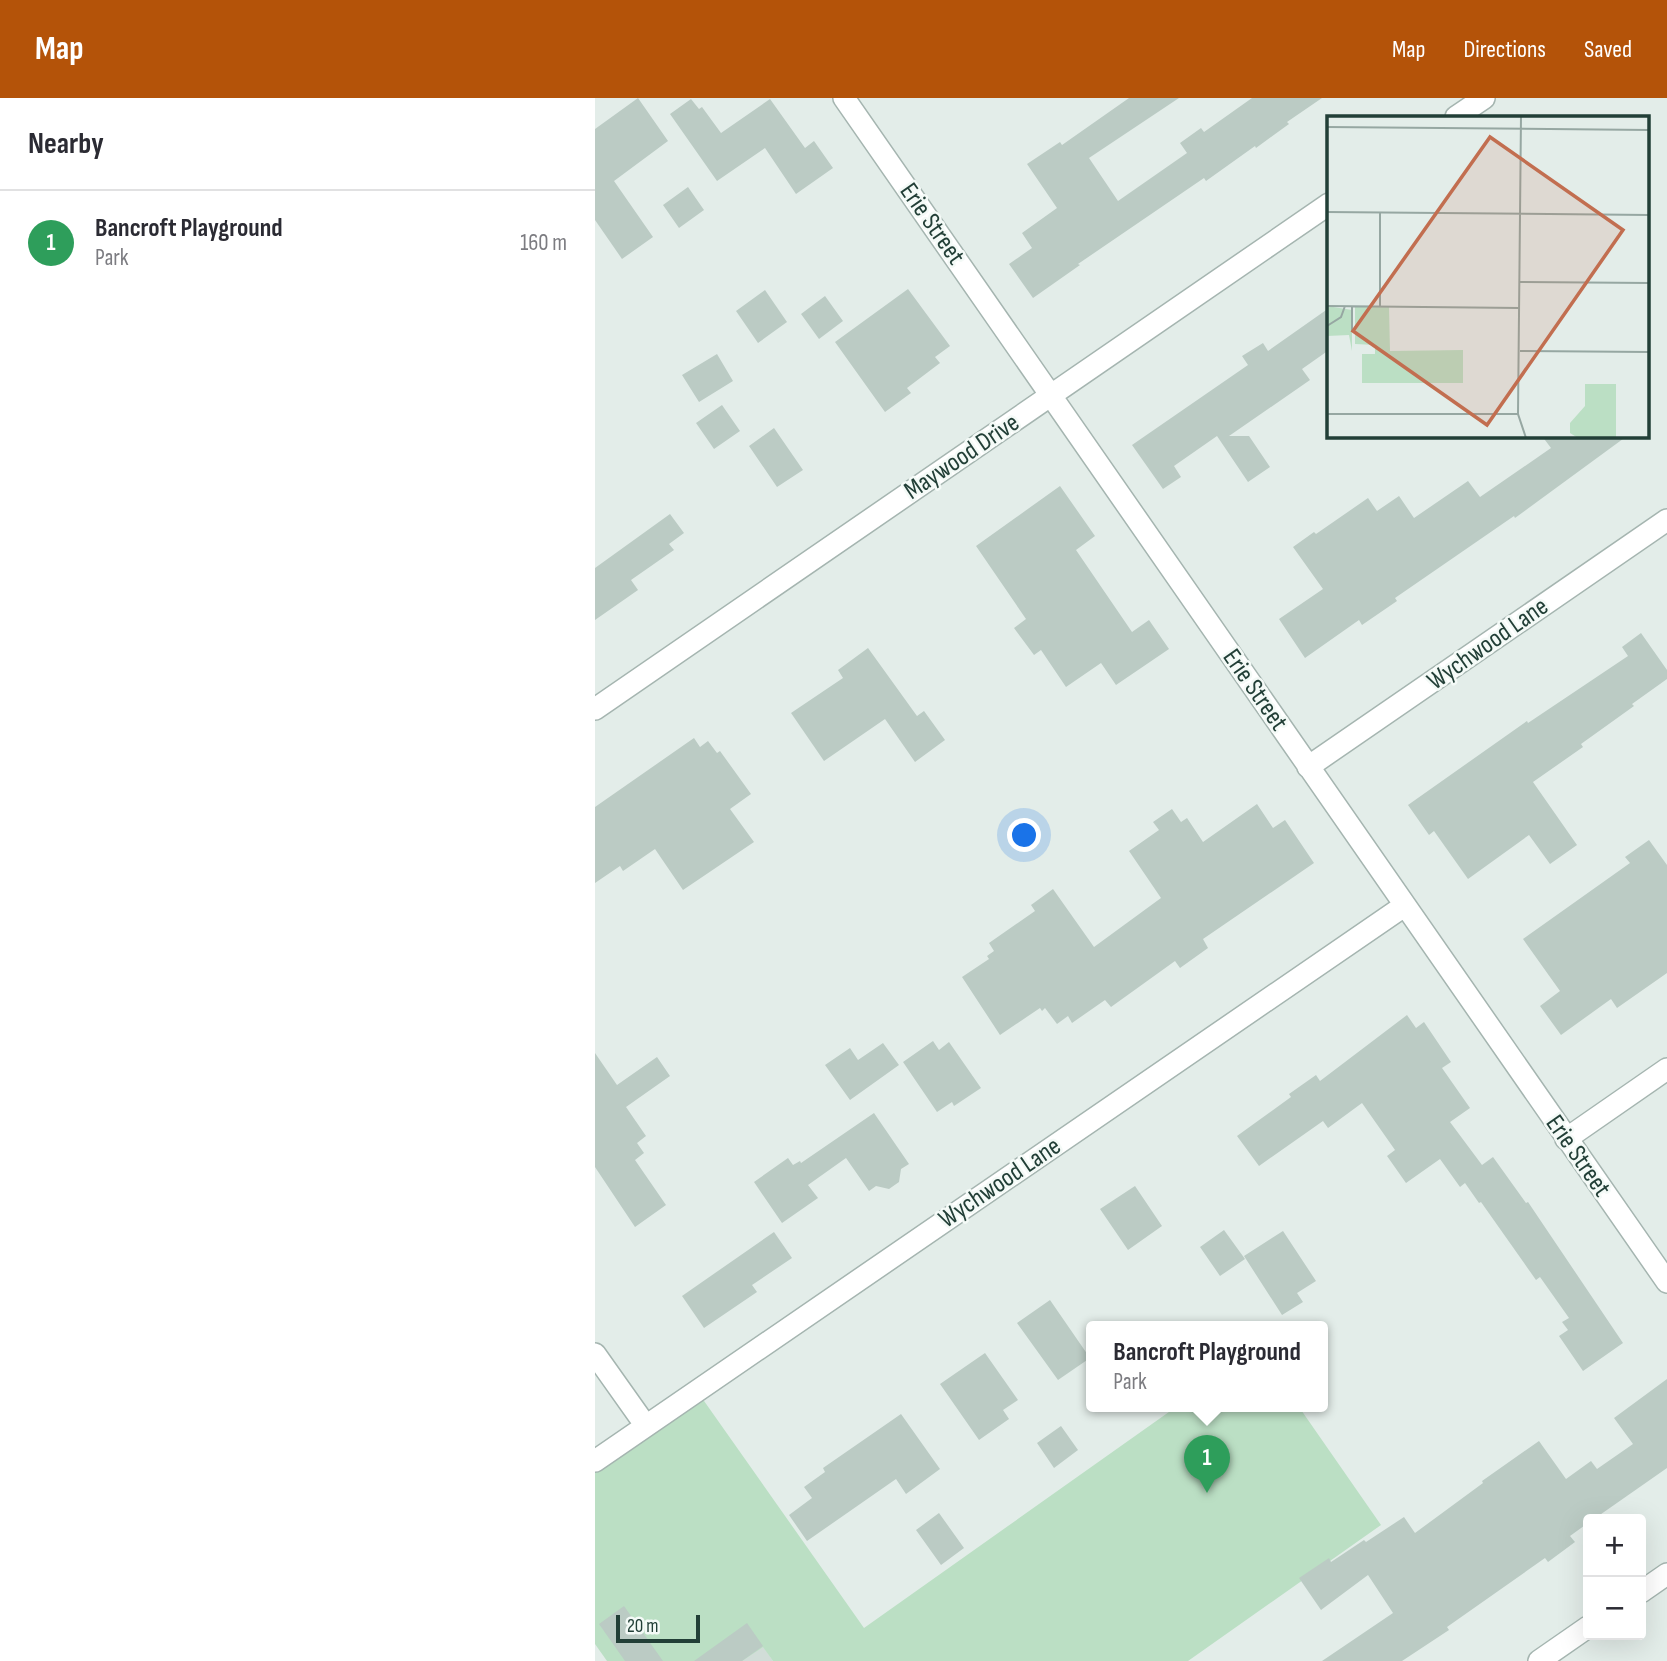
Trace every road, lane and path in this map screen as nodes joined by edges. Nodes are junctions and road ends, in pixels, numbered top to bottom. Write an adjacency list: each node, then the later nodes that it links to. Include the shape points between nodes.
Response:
1 (844, 98): 5 (street, Erie Street)
2 (1484, 98): 3 (street)
3 (1457, 116)
4 (1327, 205): 5 (street, Maywood Drive)
5 (1051, 396): 7 (street, Maywood Drive); 8 (street, Erie Street)
6 (1667, 520): 8 (street, Wychwood Lane)
7 (595, 709)
8 (1308, 767): 9 (street, Erie Street)
9 (1404, 906): 11 (street, Erie Street); 14 (street, Wychwood Lane)
10 (1667, 1069): 11 (street)
11 (1566, 1139): 12 (street, Erie Street)
12 (1667, 1282)
13 (595, 1354): 14 (street)
14 (646, 1426): 15 (street, Wychwood Lane)
15 (595, 1461)
16 (1667, 1574): 17 (street)
17 (1646, 1589)
18 (1583, 1630): 19 (street)
19 (1539, 1661)

